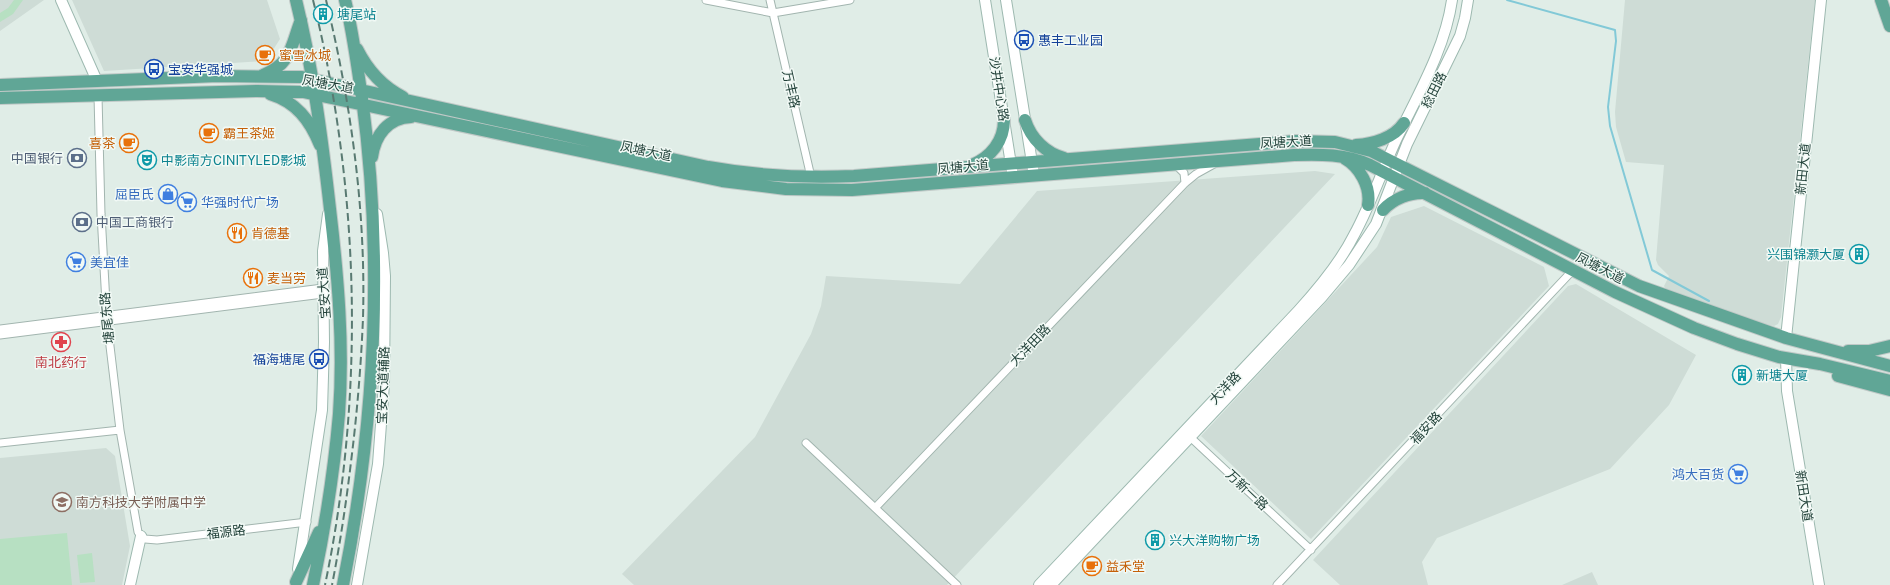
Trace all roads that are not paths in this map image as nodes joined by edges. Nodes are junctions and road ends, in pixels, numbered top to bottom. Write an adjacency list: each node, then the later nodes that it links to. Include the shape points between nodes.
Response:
1 (61, 0): 20 (street)
2 (296, 0): 14 (main road, 宝安大道)
3 (345, 0): 16 (main road)
4 (706, 0): 13 (street)
5 (770, 0): 13 (street, 万丰路)
6 (850, 0): 13 (street)
7 (985, 0): 31 (street, 沙井中心路)
8 (1006, 0): 32 (street, 沙井中心路)
9 (1452, 0): 33 (street, 稔田路, via 1441,43)
10 (1468, 0): 43 (street, 稔田路, via 1460,36 1407,144)
11 (1821, 0): 64 (street, 新田大道)
12 (1881, 0): 15 (main road)
13 (773, 13): 48 (street, 万丰路)
14 (301, 20): 18 (main road, via 295,42 286,60 272,70); 19 (main road, 宝安大道)
15 (1890, 26)
16 (354, 40): 22 (main road); 28 (main road, via 363,61 378,79 396,94)
17 (218, 76): 18 (main road, 凤塘大道); 20 (main road, 凤塘大道); 24 (main road)
18 (256, 76): 19 (main road, 凤塘大道, via 290,76)
19 (314, 80): 22 (main road, 凤塘大道); 25 (main road, 宝安大道)
20 (98, 81): 21 (main road, 凤塘大道)
21 (0, 85)
22 (360, 90): 28 (main road, 凤塘大道); 29 (main road)
23 (258, 91): 24 (main road, 凤塘大道); 25 (main road, 凤塘大道); 36 (main road, via 276,96 297,108 310,124)
24 (218, 93): 26 (main road, 凤塘大道)
25 (316, 94): 29 (main road, 凤塘大道); 36 (main road, 宝安大道)
26 (98, 96): 27 (main road, 凤塘大道); 60 (street, 塘尾东路)
27 (0, 98)
28 (411, 101): 48 (main road, 凤塘大道, via 728,171 768,176)
29 (362, 104): 30 (main road, 凤塘大道); 45 (main road)
30 (417, 118): 45 (main road, via 398,119 384,129 376,140); 49 (main road, 凤塘大道, via 711,179 773,188 852,190)
31 (1004, 120): 41 (street, 沙井中心路); 44 (main road, via 1001,139 992,151 978,162)
32 (1025, 120): 37 (main road, via 1033,136 1046,149); 40 (street, 沙井中心路)
33 (1404, 123): 34 (main road, via 1383,139); 38 (street, 稔田路)
34 (1353, 146): 37 (main road, 凤塘大道, via 1326,141 1302,141); 38 (main road, 凤塘大道)
35 (1340, 156): 39 (main road, 凤塘大道, via 1305,154); 46 (main road, 凤塘大道, via 1356,159); 55 (main road, via 1352,163 1361,174 1368,192)
36 (325, 157): 54 (main road, 宝安大道)
37 (1070, 159): 40 (main road, 凤塘大道)
38 (1387, 159): 43 (main road, 凤塘大道); 46 (street, 稔田路)
39 (1225, 160): 42 (main road, 凤塘大道); 51 (street, 大洋田路, via 1202,170)
40 (1032, 162): 41 (main road, 凤塘大道); 47 (street, 沙井中心路)
41 (1011, 163): 44 (main road, 凤塘大道); 49 (street, 沙井中心路)
42 (1175, 164): 47 (main road, 凤塘大道); 51 (street, via 1182,170)
43 (1400, 165): 50 (street, 稔田路); 59 (main road, 凤塘大道, via 1620,278)
44 (962, 167): 48 (main road, 凤塘大道)
45 (370, 168): 52 (main road)
46 (1382, 171): 50 (main road, 凤塘大道); 55 (street, 大洋路)
47 (1034, 175): 49 (main road, 凤塘大道)
48 (811, 177)
49 (1013, 177)
50 (1395, 178): 53 (main road, 凤塘大道); 56 (street, 大洋路)
51 (1185, 183): 75 (street, 大洋田路)
52 (372, 184): 83 (main road, via 372,372 358,506); 84 (street, 宝安大道辅路, via 383,253 384,384 378,464)
53 (1427, 194): 56 (main road, via 1406,196 1392,202); 57 (main road, 凤塘大道)
54 (330, 203): 58 (street, via 323,251); 76 (main road, 宝安大道, via 337,275 340,359 339,413)
55 (1368, 205): 72 (street, 大洋路, via 1350,244 1316,290)
56 (1383, 210): 72 (street, 大洋路, via 1365,243 1336,281)
57 (1573, 270): 61 (main road, 凤塘大道); 79 (street, 福安路)
58 (323, 291): 60 (street); 77 (street, via 322,410)
59 (1702, 309): 61 (main road); 64 (main road, 凤塘大道)
60 (107, 318): 62 (street); 63 (street); 71 (street, 塘尾东路)
61 (1694, 328): 67 (main road, 凤塘大道)
62 (0, 329)
63 (0, 335)
64 (1786, 338): 66 (main road, 凤塘大道)
65 (1890, 346): 66 (main road, via 1869,351)
66 (1825, 350): 68 (main road, 凤塘大道)
67 (1791, 360): 69 (main road, 凤塘大道, via 1820,364); 70 (main road, via 1823,372); 89 (street, 新田大道, via 1787,391)
68 (1890, 366)
69 (1890, 381)
70 (1890, 390)
71 (120, 430): 73 (street); 78 (street, 塘尾东路, via 136,528)
72 (1187, 434): 79 (street, 万新一路); 86 (street, 大洋路); 87 (street, 大洋路)
73 (0, 443)
74 (806, 443): 75 (street)
75 (875, 508): 85 (street)
76 (326, 519): 80 (main road); 82 (main road, 宝安大道)
77 (306, 522): 78 (street, 福源路, via 158,540); 80 (street)
78 (143, 538): 81 (street)
79 (1311, 550): 88 (street, 福安路)
80 (296, 583)
81 (130, 585)
82 (314, 585)
83 (343, 585)
84 (357, 585)
85 (957, 585)
86 (1039, 585)
87 (1051, 585)
88 (1277, 585)
89 (1819, 585)

